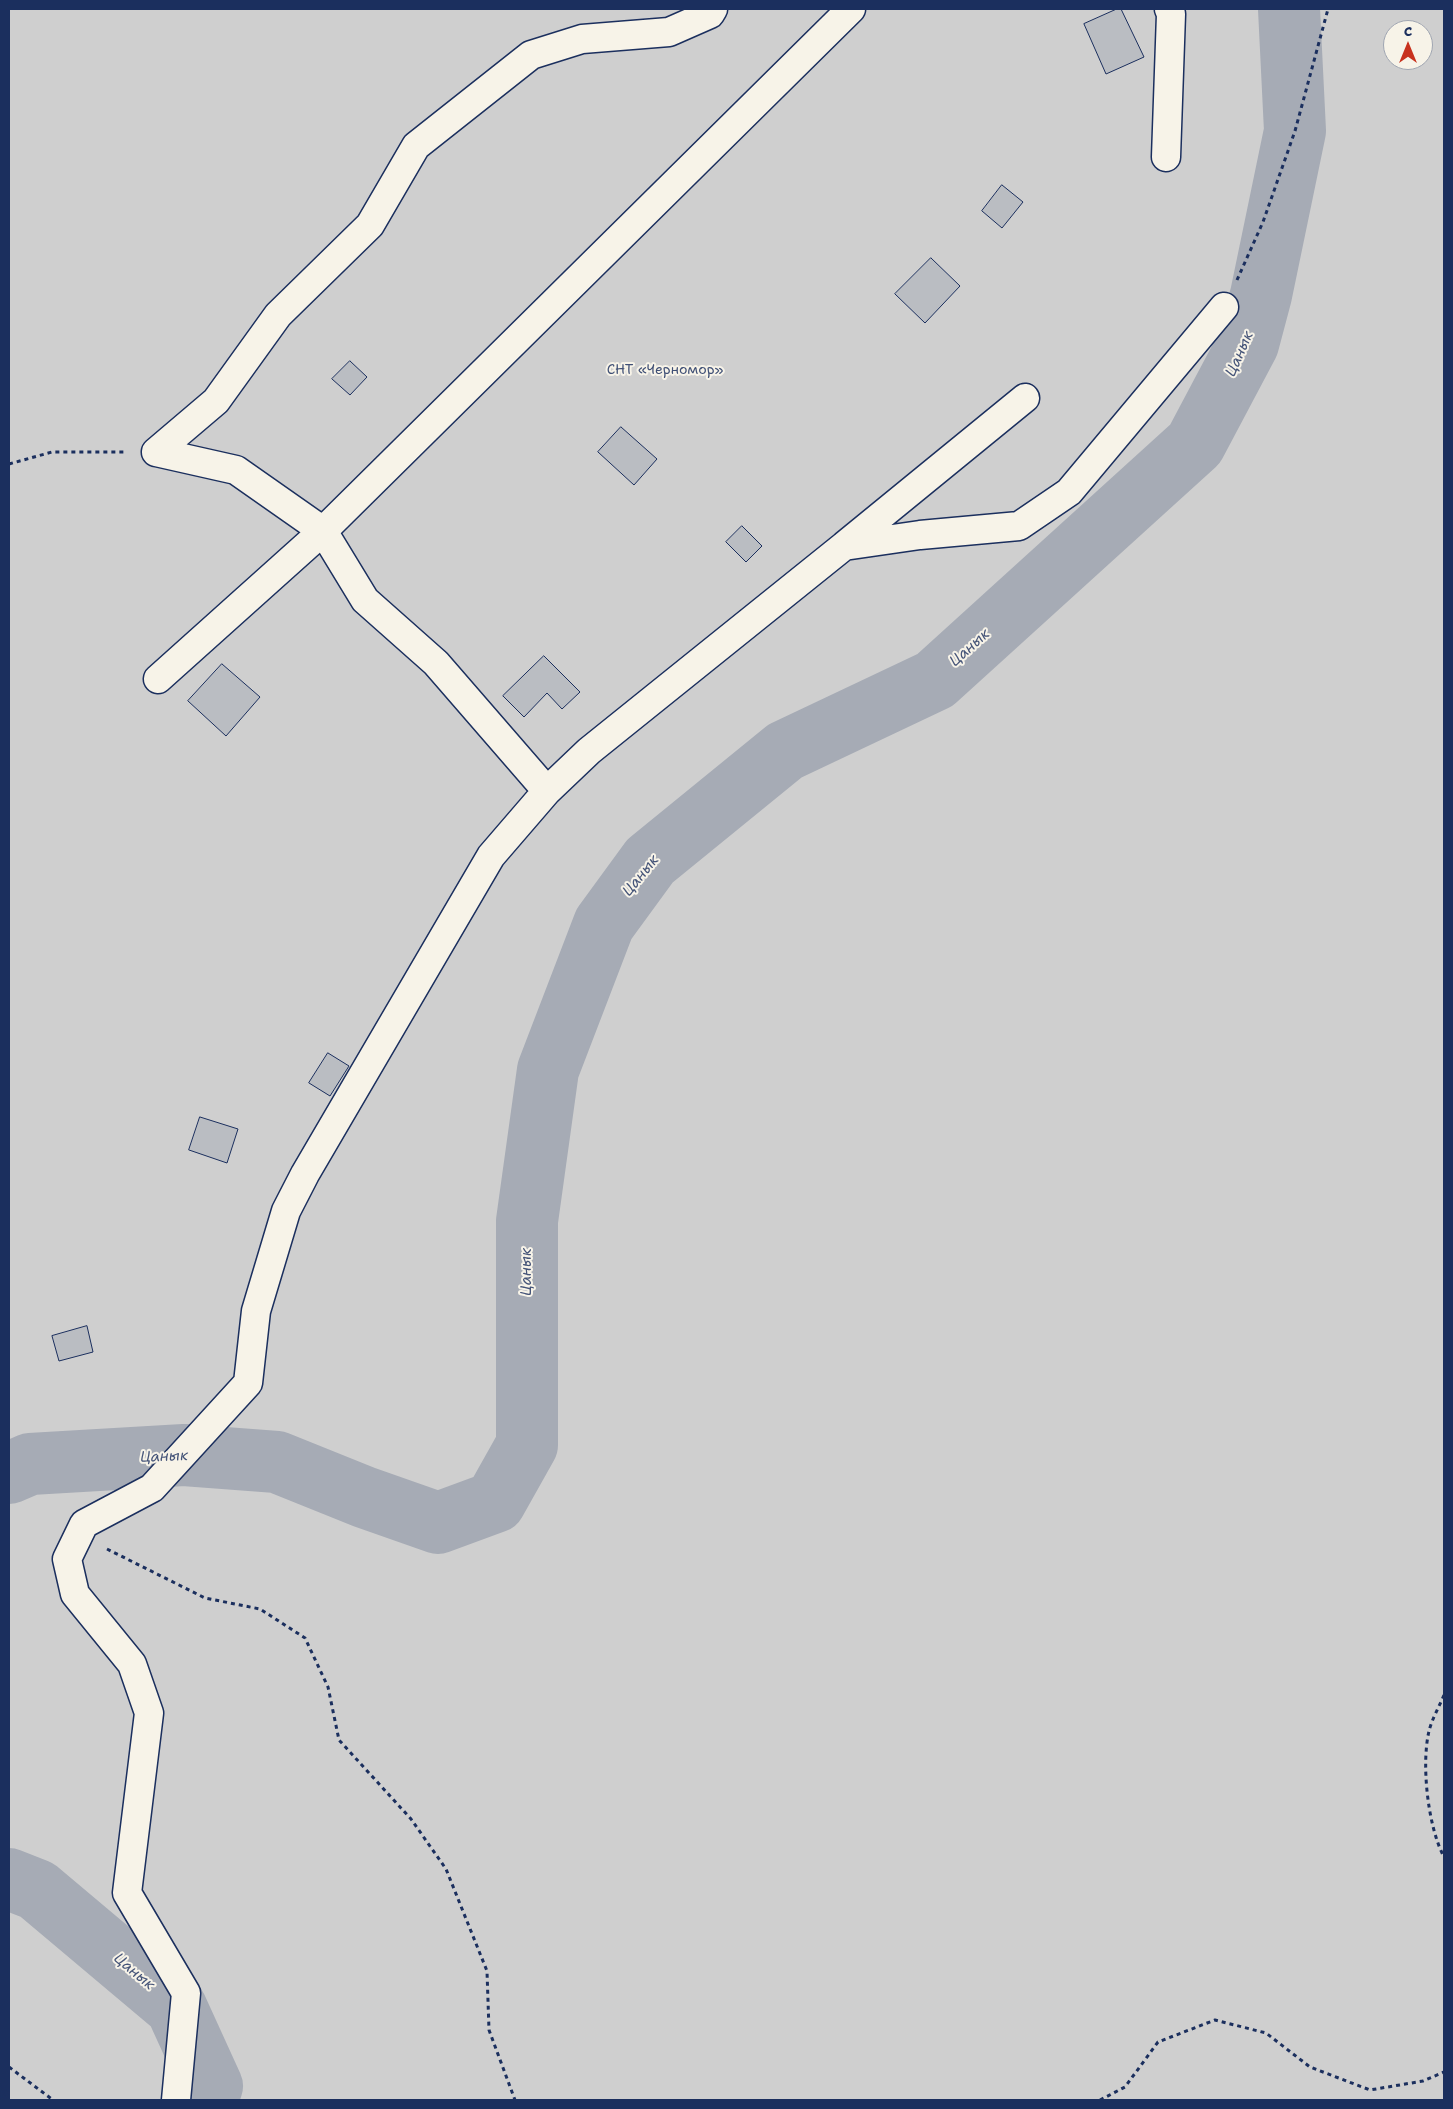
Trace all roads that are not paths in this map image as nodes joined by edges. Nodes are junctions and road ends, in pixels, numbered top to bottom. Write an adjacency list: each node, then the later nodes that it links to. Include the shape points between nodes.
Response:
1 (713, 9): 7 (lane, via 710,14 669,32 582,40 531,55 500,79 416,146 370,225 278,315 216,401 156,452 236,470)
2 (851, 9): 7 (lane)
3 (1169, 9): 4 (lane)
4 (1166, 157)
5 (1224, 307): 8 (lane, via 1069,492 1019,526)
6 (1025, 398): 8 (lane)
7 (323, 531): 9 (lane); 10 (lane, via 365,600 436,663)
8 (844, 546): 10 (lane, via 589,751)
9 (158, 679)
10 (547, 792): 11 (lane, via 491,856 286,1211 256,1311 248,1383 152,1488 84,1524 67,1559 75,1594 132,1664 149,1713 127,1892 186,1993)
11 (176, 2100)

